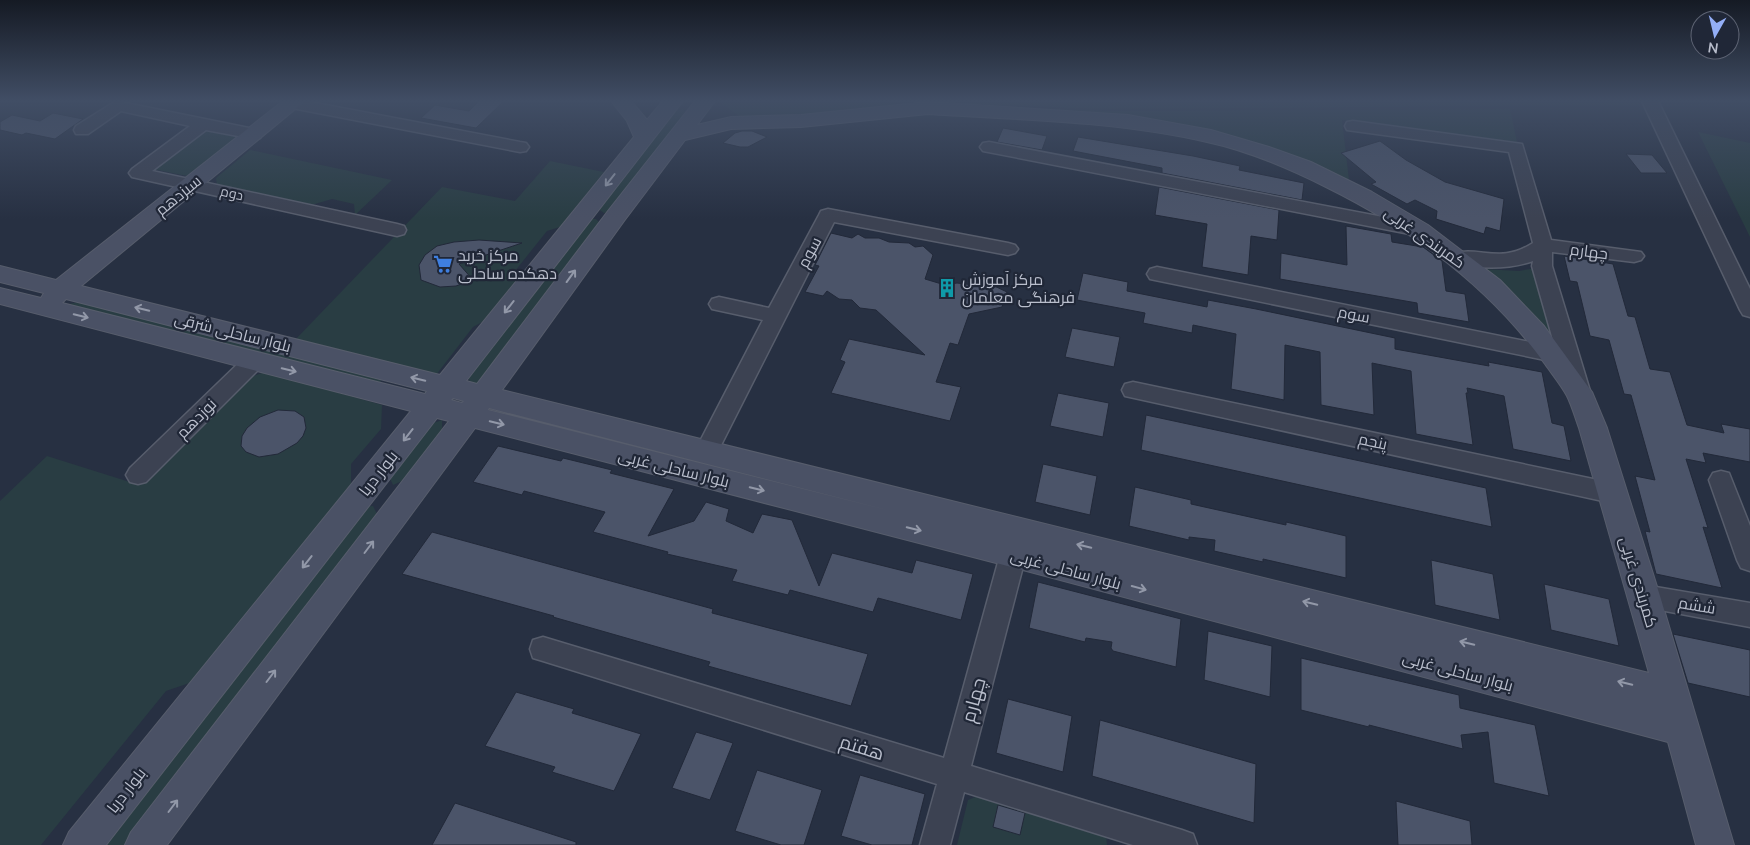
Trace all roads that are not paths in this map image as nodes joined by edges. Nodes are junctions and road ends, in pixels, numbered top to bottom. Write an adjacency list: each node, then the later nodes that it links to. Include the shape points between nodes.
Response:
1 (181, 140): 11 (street, دوم, via 138,173)
2 (246, 140): 11 (street, سیزدهم)
3 (487, 140): 9 (street)
4 (641, 140): 12 (street, بلوار دریا, one-way to 12)
5 (675, 140): 13 (street, بلوار دریا)
6 (1225, 140): 15 (street, کمربندی غربی, via 1303,167 1364,196)
7 (1460, 140): 16 (street, via 1516,148)
8 (1669, 140): 25 (street)
9 (520, 147)
10 (989, 148): 15 (street)
11 (191, 184): 14 (street, دوم); 23 (street, سیزدهم)
12 (587, 210): 13 (street); 31 (street, بلوار دریا, one-way to 31)
13 (616, 216): 31 (street, بلوار دریا, one-way to 13)
14 (397, 230)
15 (1420, 230): 19 (street, کمربندی غربی)
16 (1544, 245): 18 (street, چهارم); 19 (street, via 1525,257 1499,260); 30 (street, via 1542,266)
17 (1008, 250): 26 (street, سوم, via 828,215)
18 (1634, 256)
19 (1457, 258): 27 (street, کمربندی غربی, via 1491,286 1535,332)
20 (0, 274): 23 (street, بلوار ساحلی شرقی)
21 (1157, 274): 27 (street, سوم)
22 (0, 296): 23 (street, بلوار ساحلی شرقی)
23 (53, 298): 28 (street, بلوار ساحلی شرقی, one-way to 28); 31 (street, بلوار ساحلی شرقی, one-way to 23)
24 (719, 304): 26 (street)
25 (1750, 310)
26 (775, 316): 32 (street, سوم)
27 (1550, 353): 30 (street, کمربندی غربی)
28 (254, 360): 31 (street, بلوار ساحلی شرقی, one-way to 31); 33 (street, نوزدهم)
29 (1133, 390): 36 (street, پنجم)
30 (1580, 392): 36 (street, کمربندی غربی)
31 (458, 401): 32 (street, بلوار ساحلی غربی); 35 (street, بلوار دریا, one-way to 35); 37 (street, بلوار دریا)
32 (702, 462): 38 (street, بلوار ساحلی غربی, one-way to 38); 43 (street, بلوار ساحلی غربی, one-way to 32)
33 (138, 475)
34 (1721, 480): 39 (street)
35 (362, 493): 37 (street); 46 (street, بلوار دریا, one-way to 46)
36 (1612, 493): 40 (street, کمربندی غربی)
37 (401, 504): 47 (street, بلوار دریا, one-way to 37)
38 (1013, 555): 44 (street, بلوار ساحلی غربی, one-way to 44); 45 (street, چهارم)
39 (1750, 560)
40 (1644, 596): 41 (street, ششم); 43 (street, کمربندی غربی)
41 (1750, 615)
42 (543, 649): 45 (street, هفتم)
43 (1672, 695): 44 (street, کمربندی غربی)
44 (1681, 729): 50 (street, کمربندی غربی)
45 (952, 775): 48 (street, چهارم); 49 (street, هفتم)
46 (82, 845)
47 (144, 845)
48 (935, 845)
49 (1182, 845)
50 (1715, 845)

